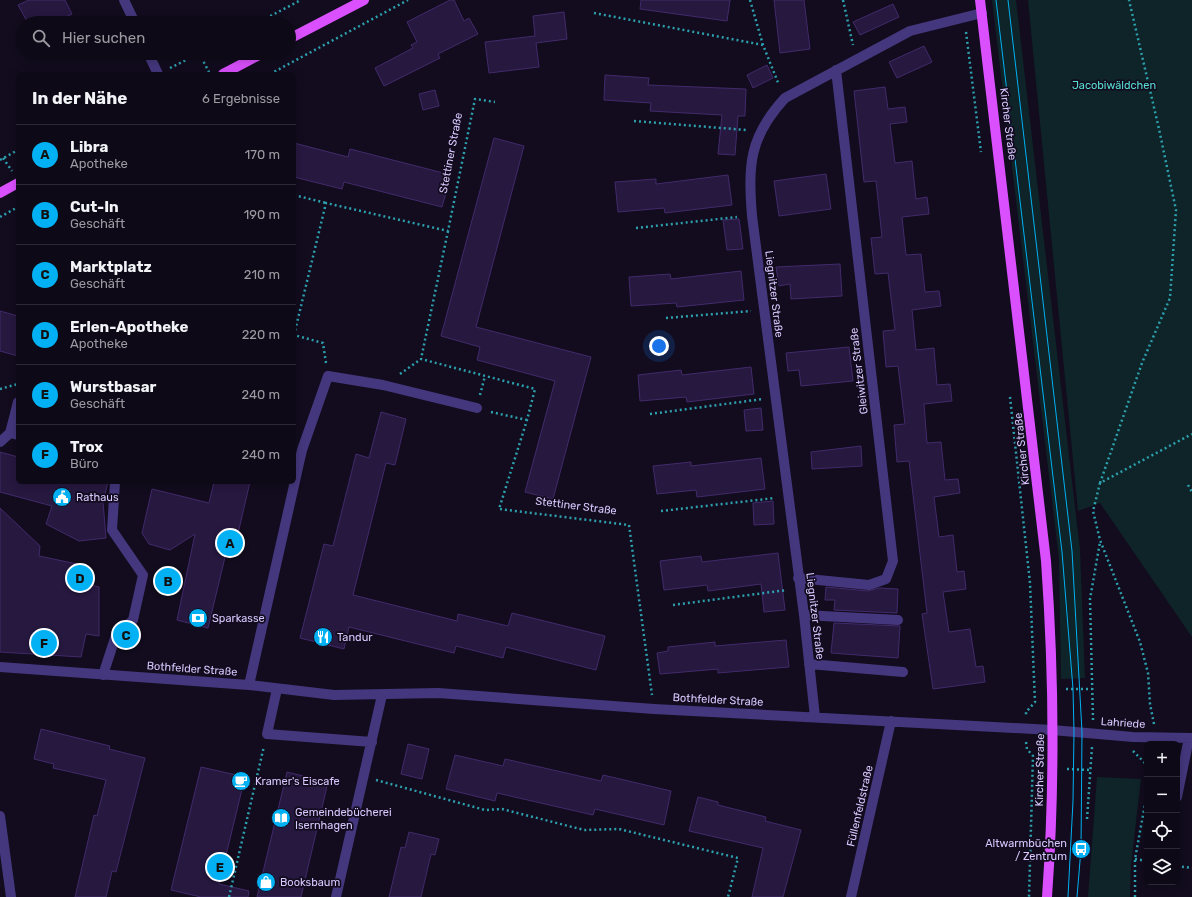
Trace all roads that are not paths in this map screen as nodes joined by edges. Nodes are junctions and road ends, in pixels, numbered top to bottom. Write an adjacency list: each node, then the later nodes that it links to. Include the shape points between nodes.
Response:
1 (124, 0): 5 (street)
2 (364, 0): 6 (main road)
3 (980, 0): 4 (main road, Kircher Straße)
4 (982, 13): 9 (street, Liegnitzer Straße, via 910,31); 33 (main road, Kircher Straße, via 1046,561 1051,626)
5 (132, 16)
6 (296, 36)
7 (153, 60): 10 (street)
8 (250, 60): 11 (main road)
9 (836, 70): 21 (street, Liegnitzer Straße, via 785,98 771,114 760,131 751,157 749,183); 21 (street, Gleiwitzer Straße, via 893,561 886,579 869,585)
10 (162, 72)
11 (227, 72)
12 (16, 184): 13 (main road)
13 (0, 193)
14 (476, 408): 18 (street, via 383,385 328,376)
15 (16, 418): 16 (street)
16 (14, 434): 17 (street)
17 (0, 442)
18 (298, 449)
19 (115, 484): 27 (street, via 112,530 143,575 133,620 116,635)
20 (291, 484): 28 (street)
21 (799, 583): 22 (street, Liegnitzer Straße)
22 (804, 615): 23 (street); 24 (street, Liegnitzer Straße)
23 (898, 620)
24 (809, 664): 26 (street); 31 (street, Liegnitzer Straße)
25 (0, 667): 27 (street, Bothfelder Straße)
26 (903, 672)
27 (103, 675): 28 (street, Bothfelder Straße)
28 (249, 685): 29 (street, Bothfelder Straße)
29 (277, 689): 30 (street, Bothfelder Straße, via 334,695); 35 (street, via 267,734)
30 (382, 695): 31 (street, Bothfelder Straße, via 438,693 654,709); 35 (street)
31 (815, 717): 32 (street, Bothfelder Straße)
32 (892, 721): 33 (street, Bothfelder Straße); 40 (street, Füllenfeldstraße)
33 (1052, 730): 34 (street, Lahriede); 41 (main road, Kircher Straße, via 1051,831)
34 (1190, 738): 36 (street)
35 (372, 742): 39 (street)
36 (1180, 783)
37 (0, 816): 38 (street)
38 (11, 897)
39 (336, 897)
40 (851, 897)
41 (1047, 897)

